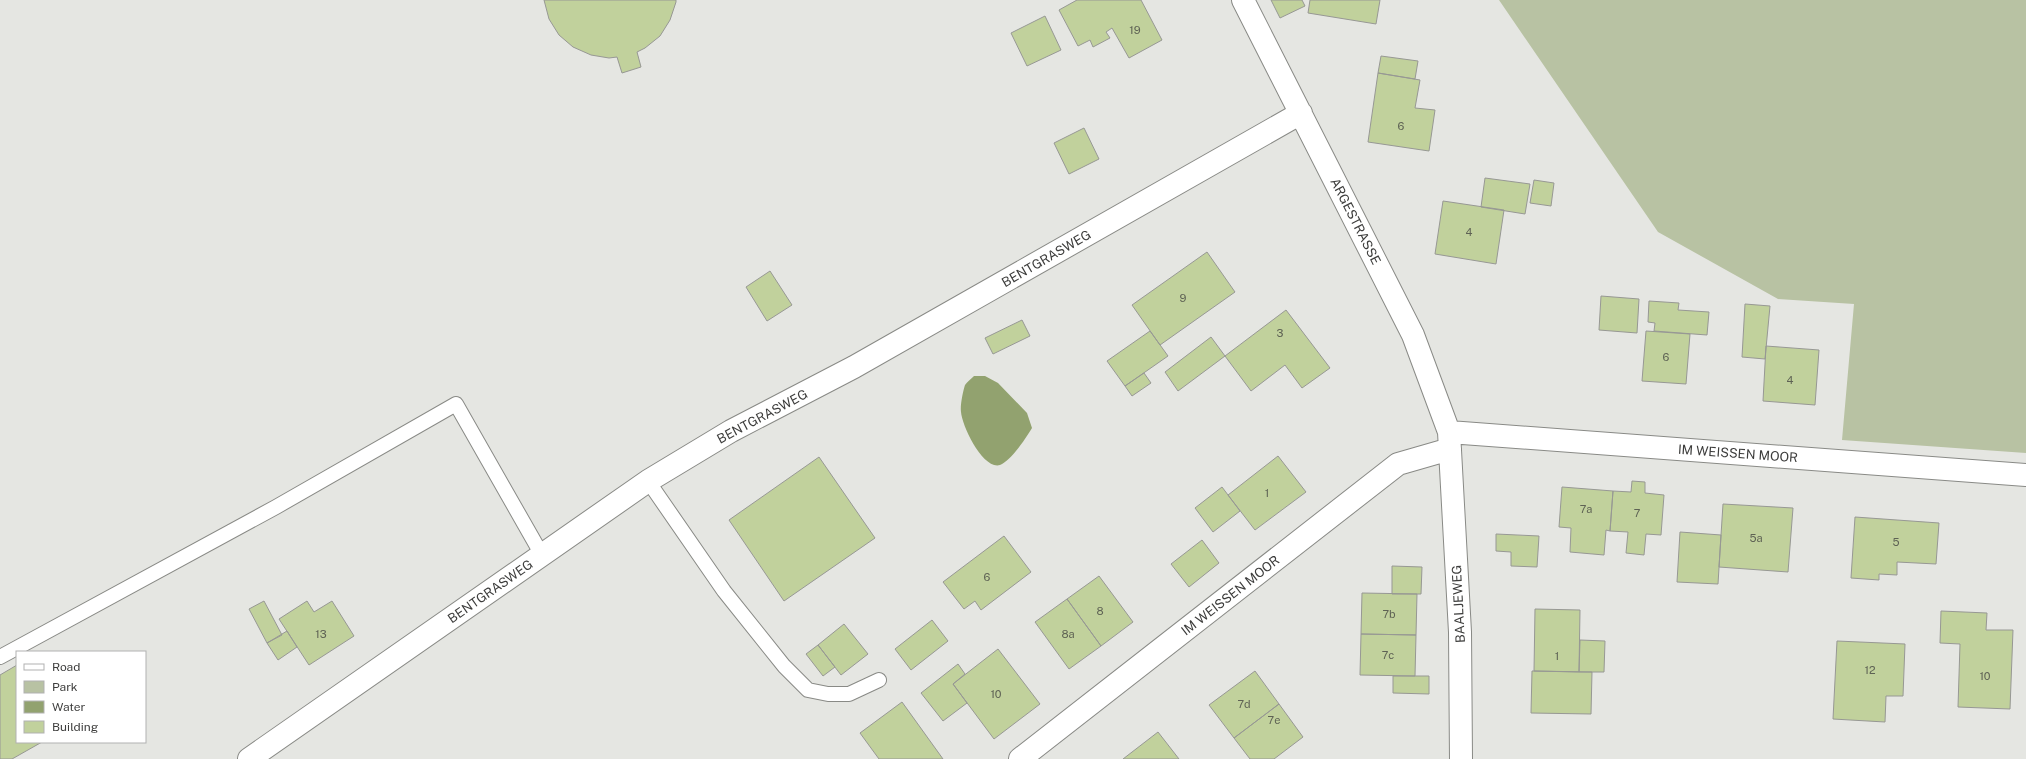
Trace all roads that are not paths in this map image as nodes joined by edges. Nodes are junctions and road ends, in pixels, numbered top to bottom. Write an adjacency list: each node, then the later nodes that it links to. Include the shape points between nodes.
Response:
1 (1243, 0): 2 (street, ARGESTRASSE)
2 (1301, 113): 3 (street, ARGESTRASSE, via 1413,335); 5 (street, BENTGRASWEG, via 854,367 731,431)
3 (1450, 441): 4 (street, IM WEISSEN MOOR); 10 (street, IM WEISSEN MOOR, via 1398,464); 11 (street, BAALJEWEG, via 1460,632)
4 (2026, 475)
5 (648, 481): 6 (street, BENTGRASWEG); 8 (lane, via 724,590 784,666 808,690 828,694 849,694)
6 (542, 555): 7 (lane, via 456,404 276,507); 9 (street, BENTGRASWEG)
7 (0, 656)
8 (879, 680)
9 (249, 759)
10 (1020, 759)
11 (1461, 759)

